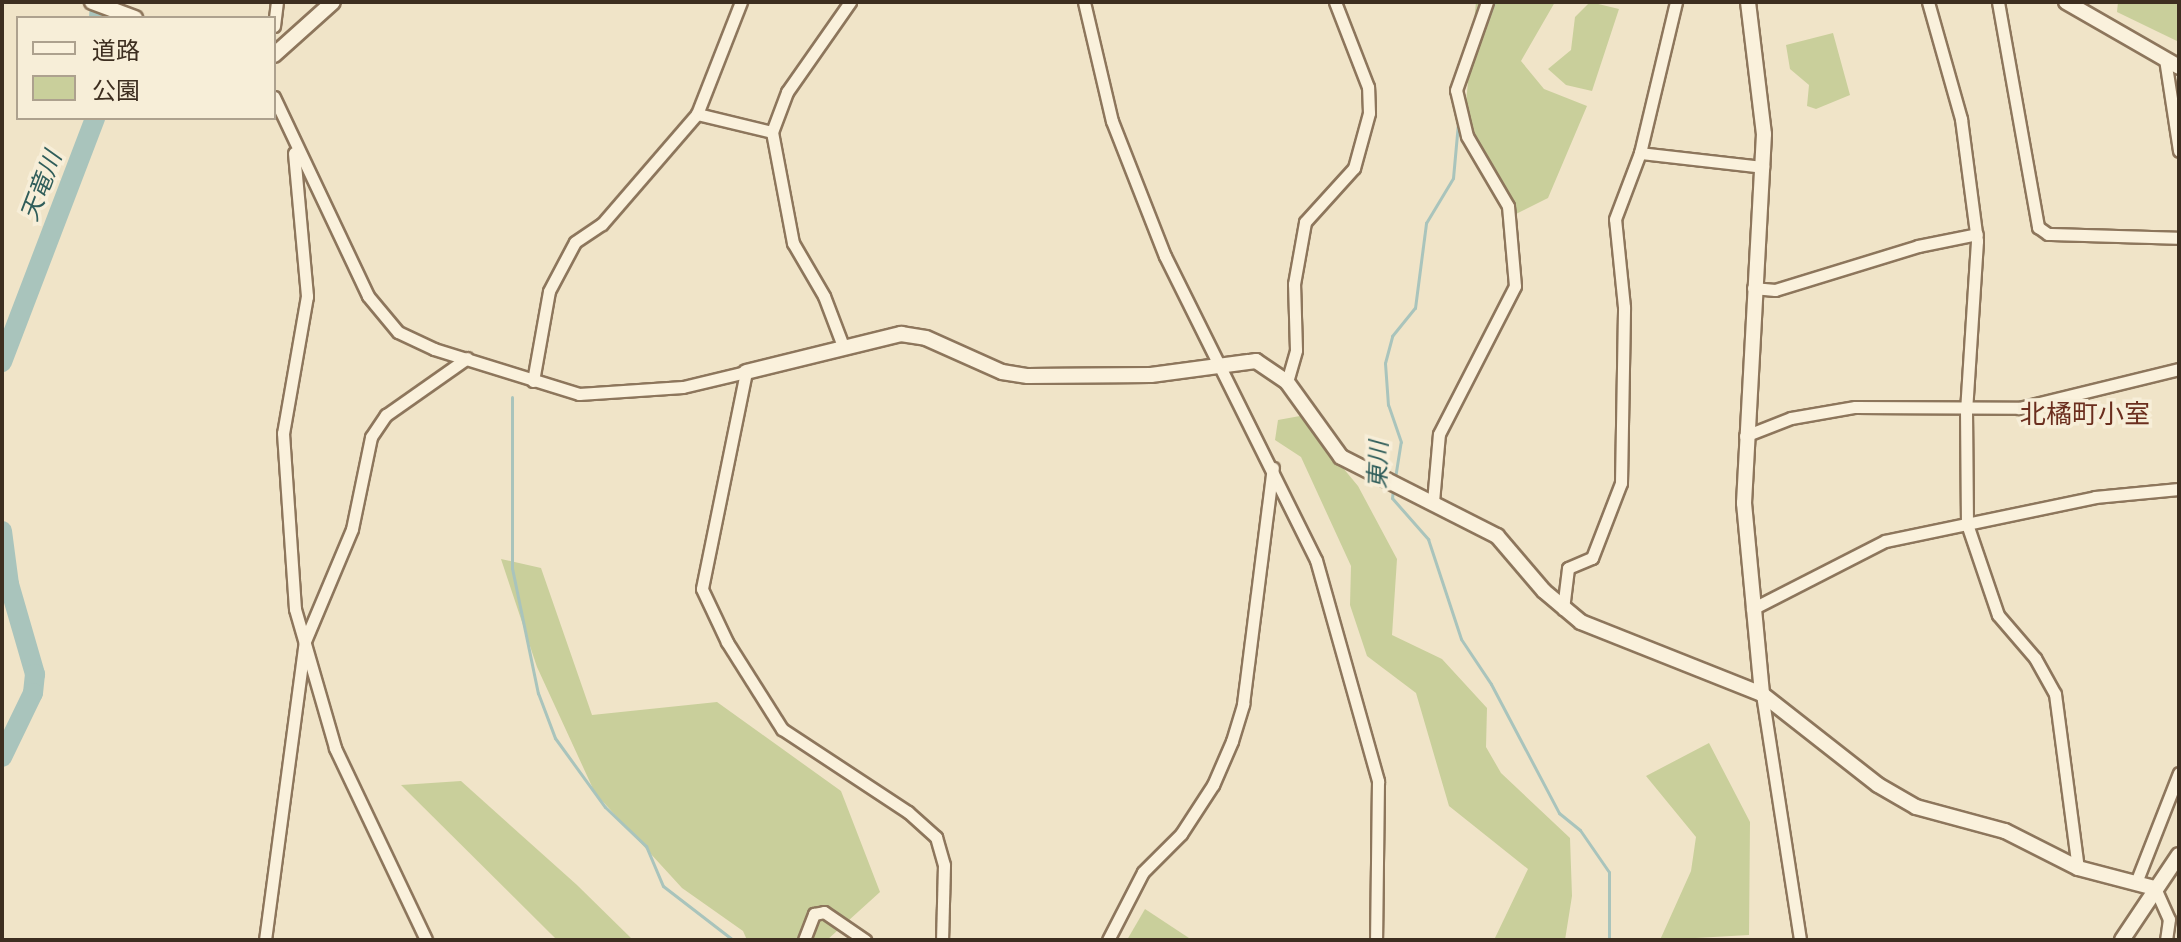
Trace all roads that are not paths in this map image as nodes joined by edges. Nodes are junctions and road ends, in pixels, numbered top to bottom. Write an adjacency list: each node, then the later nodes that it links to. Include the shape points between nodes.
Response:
1 (92, 2): 13 (street)
2 (333, 2): 14 (street)
3 (741, 2): 18 (street)
4 (850, 2): 19 (street, via 787,92)
5 (1084, 2): 29 (street, via 1112,121 1165,256)
6 (1335, 2): 33 (street, via 1368,87 1369,113 1354,168 1305,222 1294,284 1296,350)
7 (1487, 2): 38 (street, via 1456,90 1467,136 1508,206 1515,286 1439,434)
8 (1676, 2): 22 (street)
9 (1748, 2): 23 (street)
10 (1928, 2): 24 (street, via 1961,119)
11 (1998, 2): 25 (street, via 2038,227 2048,234)
12 (2066, 2): 15 (street)
13 (129, 16)
14 (276, 53)
15 (2165, 59): 16 (street); 21 (street)
16 (2179, 67)
17 (276, 102): 20 (street)
18 (697, 114): 19 (street); 32 (street, via 602,224 575,242 549,291)
19 (772, 132): 27 (street, via 793,243 824,296)
20 (290, 137): 28 (street, via 368,296 398,332); 42 (street, via 301,185 307,296 287,403 283,472 295,609)
21 (2179, 151)
22 (1640, 153): 23 (street); 40 (street, via 1614,231 1624,307 1621,483 1592,558 1568,568)
23 (1763, 167): 26 (street)
24 (1977, 234): 26 (street, via 1918,246 1775,290); 34 (street)
25 (2179, 238)
26 (1753, 288): 35 (street)
27 (843, 346): 29 (street, via 901,334 926,338 1002,372 1028,376 1151,375); 31 (street)
28 (467, 358): 32 (street); 42 (street, via 386,415 371,437 352,529)
29 (1217, 364): 33 (street, via 1256,361); 36 (street)
30 (2179, 369): 34 (street, via 2125,379 2067,400)
31 (746, 372): 32 (street, via 683,387 604,396); 53 (street, via 702,589 727,642 782,729 908,812 936,837 944,865)
32 (533, 381)
33 (1287, 382): 38 (street, via 1341,457)
34 (1966, 410): 35 (street, via 1855,407 1791,418); 39 (street)
35 (1745, 436): 41 (street, via 1745,558)
36 (1273, 467): 54 (street, via 1243,704 1232,741 1213,785 1181,834 1143,872); 55 (street, via 1316,560 1378,781)
37 (2179, 489): 39 (street, via 2095,497)
38 (1433, 502): 40 (street, via 1497,536)
39 (1967, 524): 41 (street, via 1885,541); 46 (street, via 1998,615 2035,658 2055,694)
40 (1563, 609): 43 (street, via 1640,649)
41 (1752, 609): 43 (street)
42 (305, 641): 49 (street); 50 (street, via 335,748)
43 (1762, 694): 46 (street, via 1878,785 1916,807 2005,831); 56 (street)
44 (2179, 773): 47 (street)
45 (2179, 855): 48 (street)
46 (2078, 868): 47 (street)
47 (2137, 880): 48 (street)
48 (2155, 888): 57 (street); 58 (street, via 2169,919)
49 (265, 940)
50 (426, 940)
51 (804, 940): 52 (street, via 814,914 824,912)
52 (865, 940)
53 (942, 940)
54 (1108, 940)
55 (1376, 940)
56 (1800, 940)
57 (2122, 940)
58 (2166, 940)

